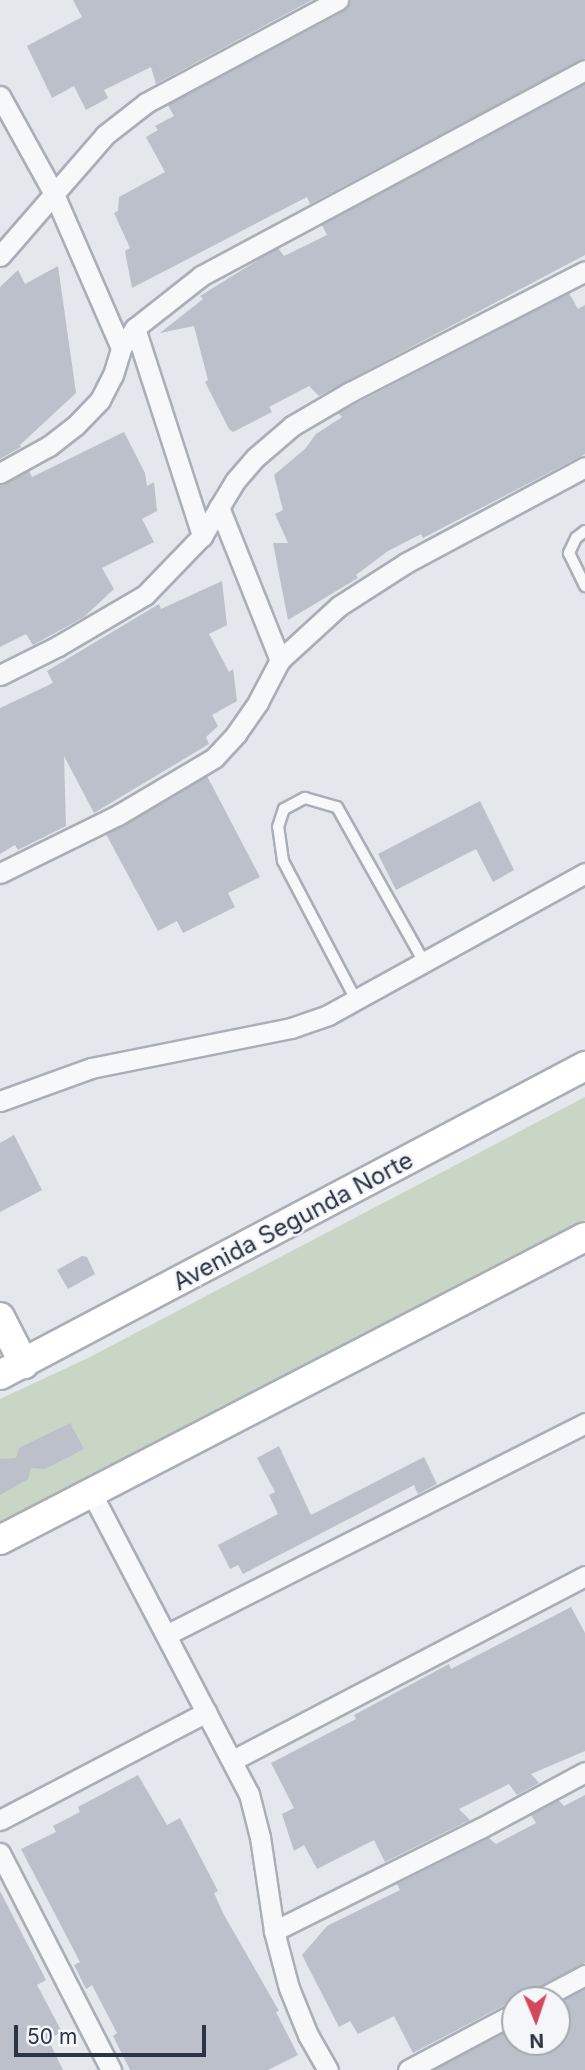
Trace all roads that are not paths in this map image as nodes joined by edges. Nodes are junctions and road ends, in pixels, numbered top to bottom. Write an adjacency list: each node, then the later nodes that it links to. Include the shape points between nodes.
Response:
1 (338, 0): 4 (street, via 146,103 105,135)
2 (585, 70): 7 (street, via 201,276)
3 (0, 96): 4 (street)
4 (54, 194): 5 (street); 8 (street)
5 (0, 256)
6 (585, 271): 11 (street, via 292,426 256,457)
7 (135, 328): 8 (street); 13 (street)
8 (121, 348): 10 (street, via 114,375 100,400 75,426)
9 (585, 467): 15 (street, via 406,563 339,606)
10 (0, 473)
11 (219, 507): 13 (street); 15 (street)
12 (585, 531): 14 (lane, via 569,553)
13 (202, 536): 16 (street, via 145,595)
14 (585, 586)
15 (280, 660): 17 (street, via 258,702 214,758 118,816)
16 (0, 675)
17 (0, 873)
18 (585, 873): 19 (street)
19 (424, 962): 20 (street); 20 (lane, via 338,807 305,798 284,809 278,827 283,861)
20 (356, 1000): 22 (street, via 291,1028 91,1068)
21 (585, 1066): 25 (main road, Avenida Segunda Norte)
22 (0, 1101)
23 (585, 1237): 27 (main road)
24 (0, 1317): 25 (main road)
25 (12, 1370)
26 (585, 1423): 30 (street)
27 (92, 1494): 28 (main road); 30 (street)
28 (0, 1540)
29 (585, 1576): 32 (street)
30 (166, 1635): 31 (street)
31 (207, 1712): 32 (street); 34 (street)
32 (233, 1760): 36 (street, via 249,1794 260,1836)
33 (585, 1772): 36 (street)
34 (0, 1821)
35 (0, 1853): 40 (street)
36 (274, 1931): 41 (street, via 289,1988)
37 (585, 1975): 38 (street)
38 (564, 1986)
39 (501, 2020): 42 (street)
40 (111, 2070)
41 (328, 2070)
42 (408, 2070)

